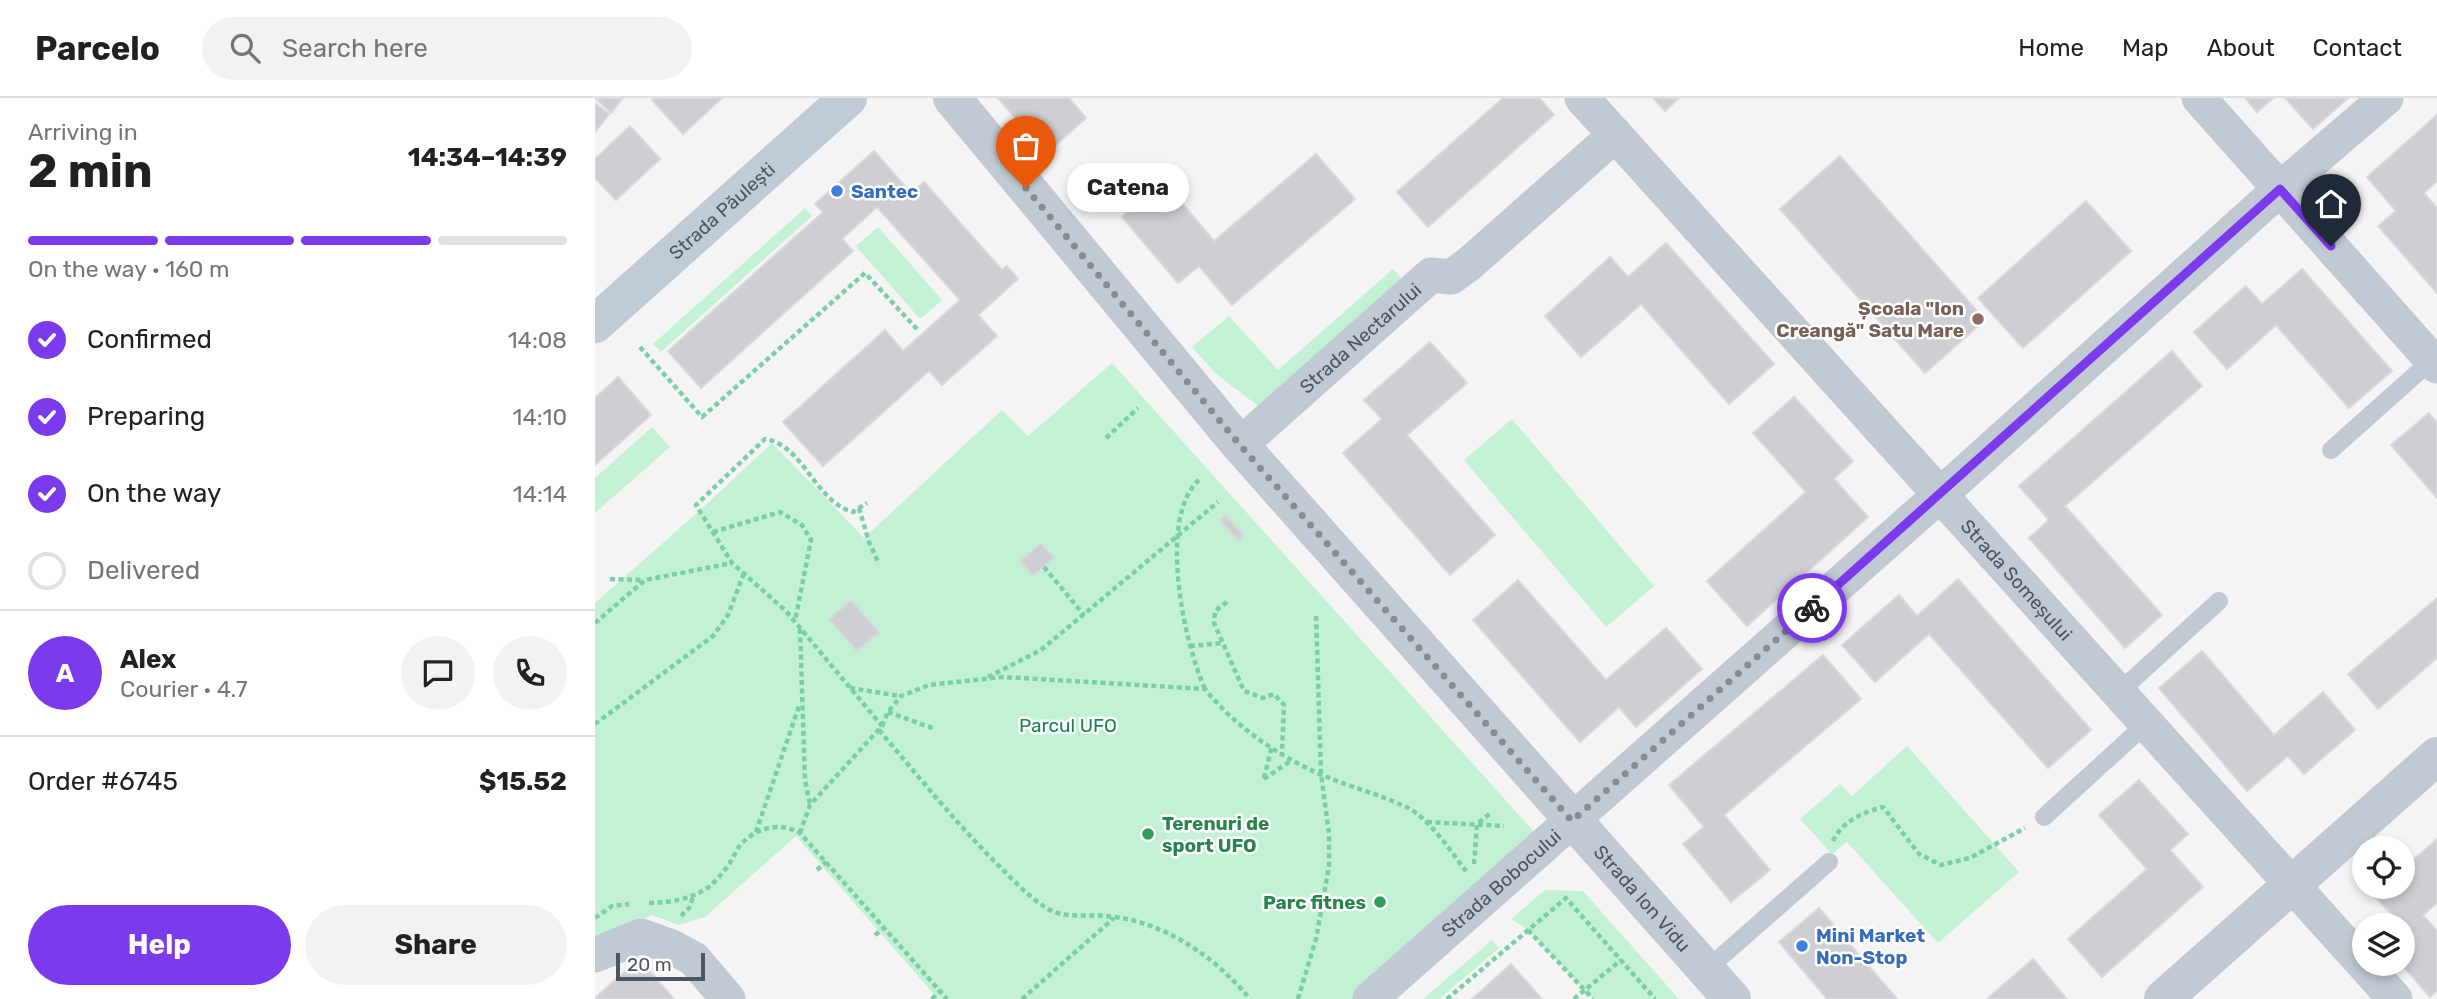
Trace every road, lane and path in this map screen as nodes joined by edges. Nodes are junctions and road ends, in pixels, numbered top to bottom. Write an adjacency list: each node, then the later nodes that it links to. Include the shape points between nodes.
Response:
1 (848, 98): 8 (main road, Strada Păulești)
2 (952, 98): 14 (street, Strada Ion Vidu)
3 (1581, 98): 6 (street, Strada Someșului)
4 (2199, 98): 7 (street)
5 (2386, 98): 7 (street, Strada Bobocului)
6 (1614, 136): 14 (street, Strada Nectarului, via 1469,264 1451,277 1431,275); 17 (street, Strada Someșului)
7 (2280, 189): 11 (street); 17 (street, Strada Bobocului)
8 (595, 324)
9 (917, 329): 10 (path, via 865,273 702,417)
10 (640, 347)
11 (2434, 363): 15 (lane)
12 (1138, 408): 13 (path)
13 (1106, 438)
14 (1240, 445): 57 (street, Strada Ion Vidu)
15 (2331, 450)
16 (1199, 480): 22 (path, via 1189,489 1181,508)
17 (1941, 494): 41 (street, Strada Someșului); 57 (street, Strada Bobocului)
18 (1218, 502): 22 (path)
19 (867, 503): 20 (path)
20 (859, 508): 21 (path, via 844,510 787,449 765,439 696,505); 24 (path)
21 (713, 532): 23 (path); 33 (path, via 779,512 802,525 811,540)
22 (1178, 537): 32 (path); 37 (path, via 1181,600)
23 (732, 563): 26 (path); 28 (path)
24 (879, 564)
25 (1044, 567): 32 (path)
26 (744, 573): 33 (path); 45 (path, via 728,615 713,636)
27 (610, 579): 28 (path)
28 (645, 580): 34 (path)
29 (2219, 601): 41 (lane)
30 (1227, 603): 36 (path, via 1215,611 1214,624)
31 (1316, 613): 53 (path)
32 (1084, 615): 38 (path, via 1041,650)
33 (795, 622): 35 (path)
34 (595, 623)
35 (800, 628): 39 (path); 43 (path)
36 (1222, 643): 37 (path); 50 (path, via 1244,691 1263,698 1274,694 1284,705)
37 (1190, 646): 40 (path)
38 (983, 679): 40 (path); 42 (path, via 929,685)
39 (850, 688): 42 (path); 47 (path)
40 (1205, 690): 49 (path, via 1221,710)
41 (2119, 692): 46 (street, Strada Someșului)
42 (901, 696): 44 (path)
43 (801, 699): 54 (path); 61 (path)
44 (888, 712): 47 (path); 48 (path)
45 (595, 724)
46 (2146, 724): 56 (lane); 68 (street, Strada Someșului)
47 (880, 728): 54 (path); 69 (path, via 976,843 1028,894 1049,910 1067,915)
48 (935, 729)
49 (1272, 746): 50 (path); 52 (path, via 1264,779)
50 (1282, 753): 52 (path)
51 (2437, 757): 68 (street)
52 (1292, 760): 53 (path)
53 (1321, 774): 58 (path, via 1410,808); 84 (path, via 1329,866)
54 (810, 805): 62 (path)
55 (1492, 811): 59 (path)
56 (2044, 817): 63 (path, via 1970,858 1941,865 1919,854 1883,807 1861,813 1836,834)
57 (1572, 821): 76 (street, Strada Ion Vidu); 85 (street, Strada Bobocului)
58 (1426, 822): 59 (path); 67 (path)
59 (1477, 824): 60 (path); 65 (path)
60 (1504, 826)
61 (756, 832): 62 (path, via 788,826); 70 (path, via 740,844 712,884 693,897 612,906)
62 (800, 833): 64 (path)
63 (1828, 855): 76 (lane)
64 (826, 862): 66 (path); 71 (path)
65 (1474, 865)
66 (817, 870)
67 (1473, 879)
68 (2292, 884): 91 (street); 92 (street, Strada Someșului)
69 (1115, 917): 82 (path); 83 (path, via 1179,938 1215,963)
70 (595, 918)
71 (884, 928): 73 (path); 78 (path)
72 (1528, 930): 75 (path, via 1566,898); 77 (path); 86 (path)
73 (874, 935)
74 (595, 955): 79 (street, via 641,936 694,959)
75 (1621, 960): 77 (path); 89 (path)
76 (1706, 970): 90 (street, Strada Ion Vidu)
77 (1584, 989): 87 (path); 88 (path)
78 (940, 991): 80 (path); 81 (path)
79 (728, 999)
80 (932, 999)
81 (947, 999)
82 (1022, 999)
83 (1250, 999)
84 (1298, 999)
85 (1370, 999)
86 (1447, 999)
87 (1574, 999)
88 (1593, 999)
89 (1655, 999)
90 (1732, 999)
91 (2162, 999)
92 (2395, 999)

